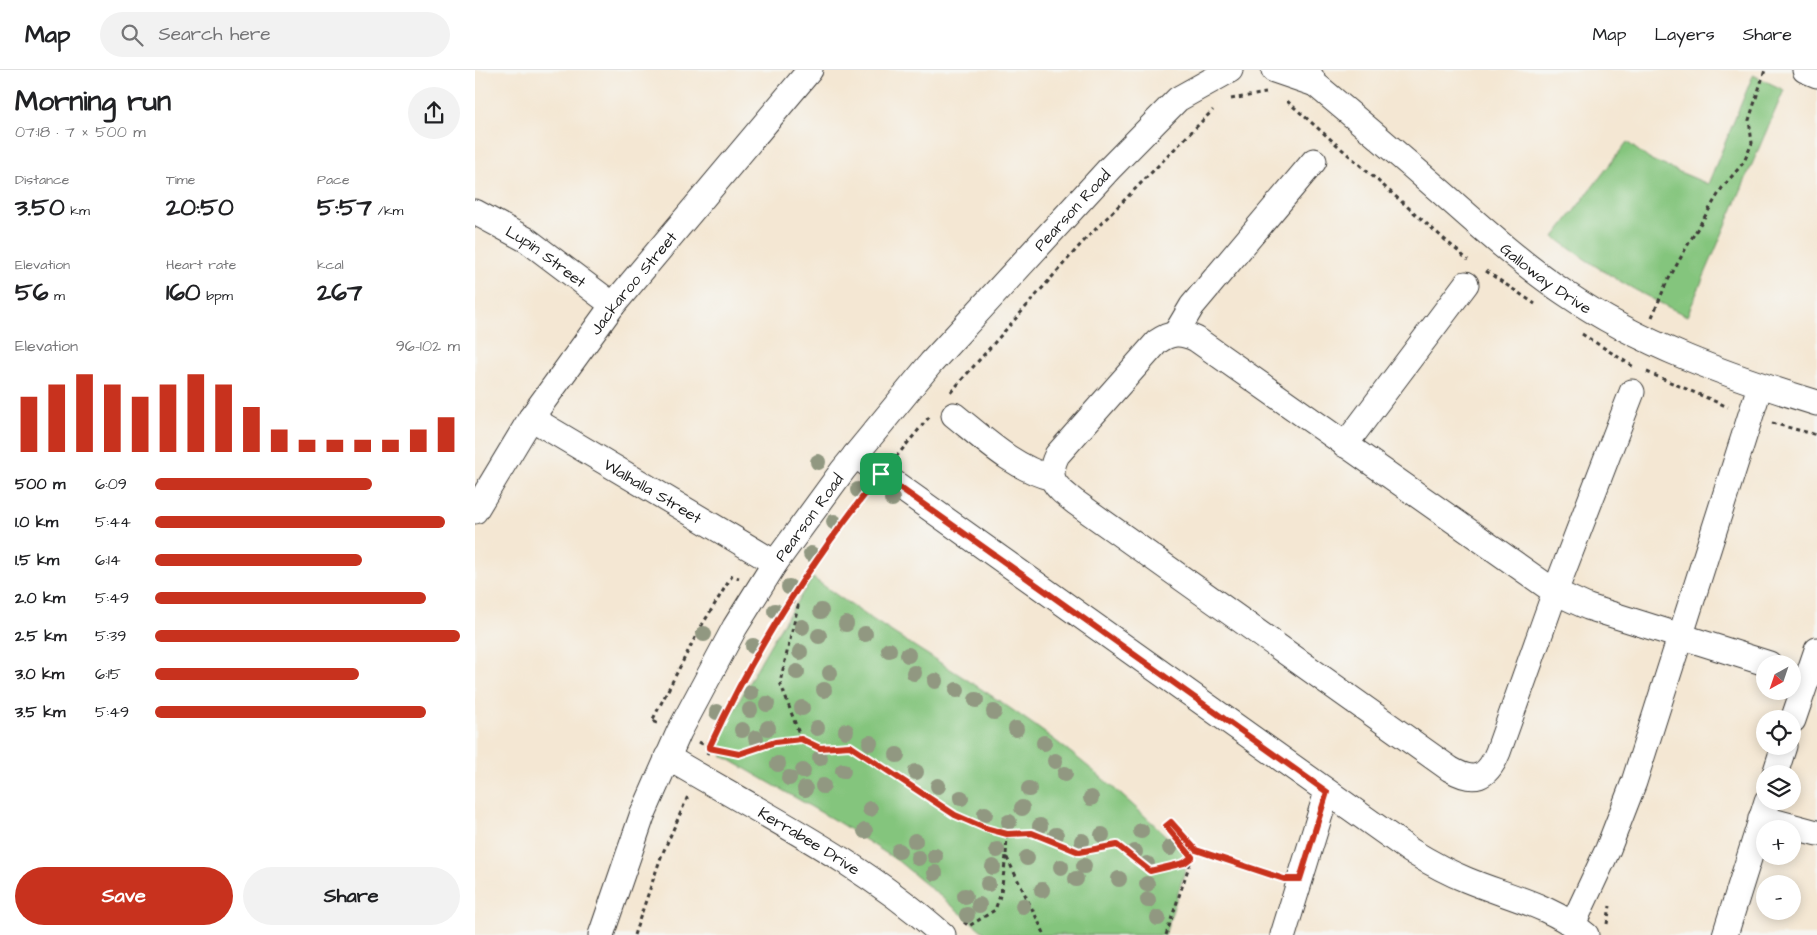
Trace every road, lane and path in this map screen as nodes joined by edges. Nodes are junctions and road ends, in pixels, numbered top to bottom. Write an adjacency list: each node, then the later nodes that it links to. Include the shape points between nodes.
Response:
1 (1195, 70): 9 (street, Pearson Road)
2 (1230, 70): 9 (street, Pearson Road)
3 (1275, 70): 8 (street, Galloway Drive)
4 (1765, 70): 16 (path, via 1749,120 1752,143 1744,162 1722,188 1690,240)
5 (1805, 70): 7 (street)
6 (802, 73): 14 (street, Jackaroo Street)
7 (1817, 75)
8 (1311, 77): 16 (street, Galloway Drive, via 1527,266 1566,294)
9 (1178, 99): 24 (street, Pearson Road, via 1019,264)
10 (1213, 110): 21 (path, via 1082,243)
11 (1314, 161): 15 (street, via 1192,306)
12 (475, 212): 14 (street, Lupin Street, via 527,240)
13 (1466, 284): 23 (street)
14 (613, 305): 22 (street, Jackaroo Street)
15 (1176, 333): 23 (street, via 1197,339); 26 (street, via 1157,342 1057,454 1051,469)
16 (1643, 338): 17 (path); 18 (street, Galloway Drive)
17 (1629, 365)
18 (1760, 386): 20 (street, Galloway Drive); 31 (street)
19 (1632, 392): 29 (street)
20 (1817, 403)
21 (944, 409): 25 (path); 26 (street, via 1018,466)
22 (531, 418): 27 (street, Jackaroo Street); 28 (street, Walhalla Street)
23 (1345, 445): 29 (street)
24 (855, 455): 25 (street); 28 (street, Pearson Road)
25 (881, 474): 30 (path); 37 (street)
26 (1052, 478): 29 (street, via 1056,486 1083,507 1450,768 1469,777 1485,774 1493,764)
27 (475, 511)
28 (775, 563): 36 (street, Pearson Road, via 735,627)
29 (1555, 592): 31 (street, via 1588,607)
30 (791, 600): 35 (path, via 798,606 780,682); 35 (path, via 757,656 709,748 739,754 775,742)
31 (1679, 636): 33 (street); 46 (street)
32 (1817, 650): 34 (street)
33 (1756, 660)
34 (1801, 672)
35 (801, 739): 41 (path, via 820,748 850,746 955,815)
36 (667, 757): 47 (street, Pearson Road, via 642,816); 49 (street, Kerrabee Drive, via 837,855 895,894)
37 (1327, 792): 44 (street); 46 (street, via 1440,868 1552,911)
38 (687, 797): 48 (path, via 661,857)
39 (1764, 810): 40 (street); 53 (street)
40 (1817, 833)
41 (1007, 834): 42 (path); 43 (path, via 1032,833 1079,852 1117,845 1150,871 1184,863)
42 (1006, 856): 45 (path, via 1001,894 995,910); 50 (path)
43 (1192, 857): 44 (path, via 1166,826 1171,822 1196,850 1284,879); 51 (path)
44 (1300, 879): 52 (street)
45 (969, 926)
46 (1580, 930)
47 (601, 935)
48 (634, 935)
49 (943, 935)
50 (1045, 935)
51 (1167, 935)
52 (1283, 935)
53 (1725, 935)

